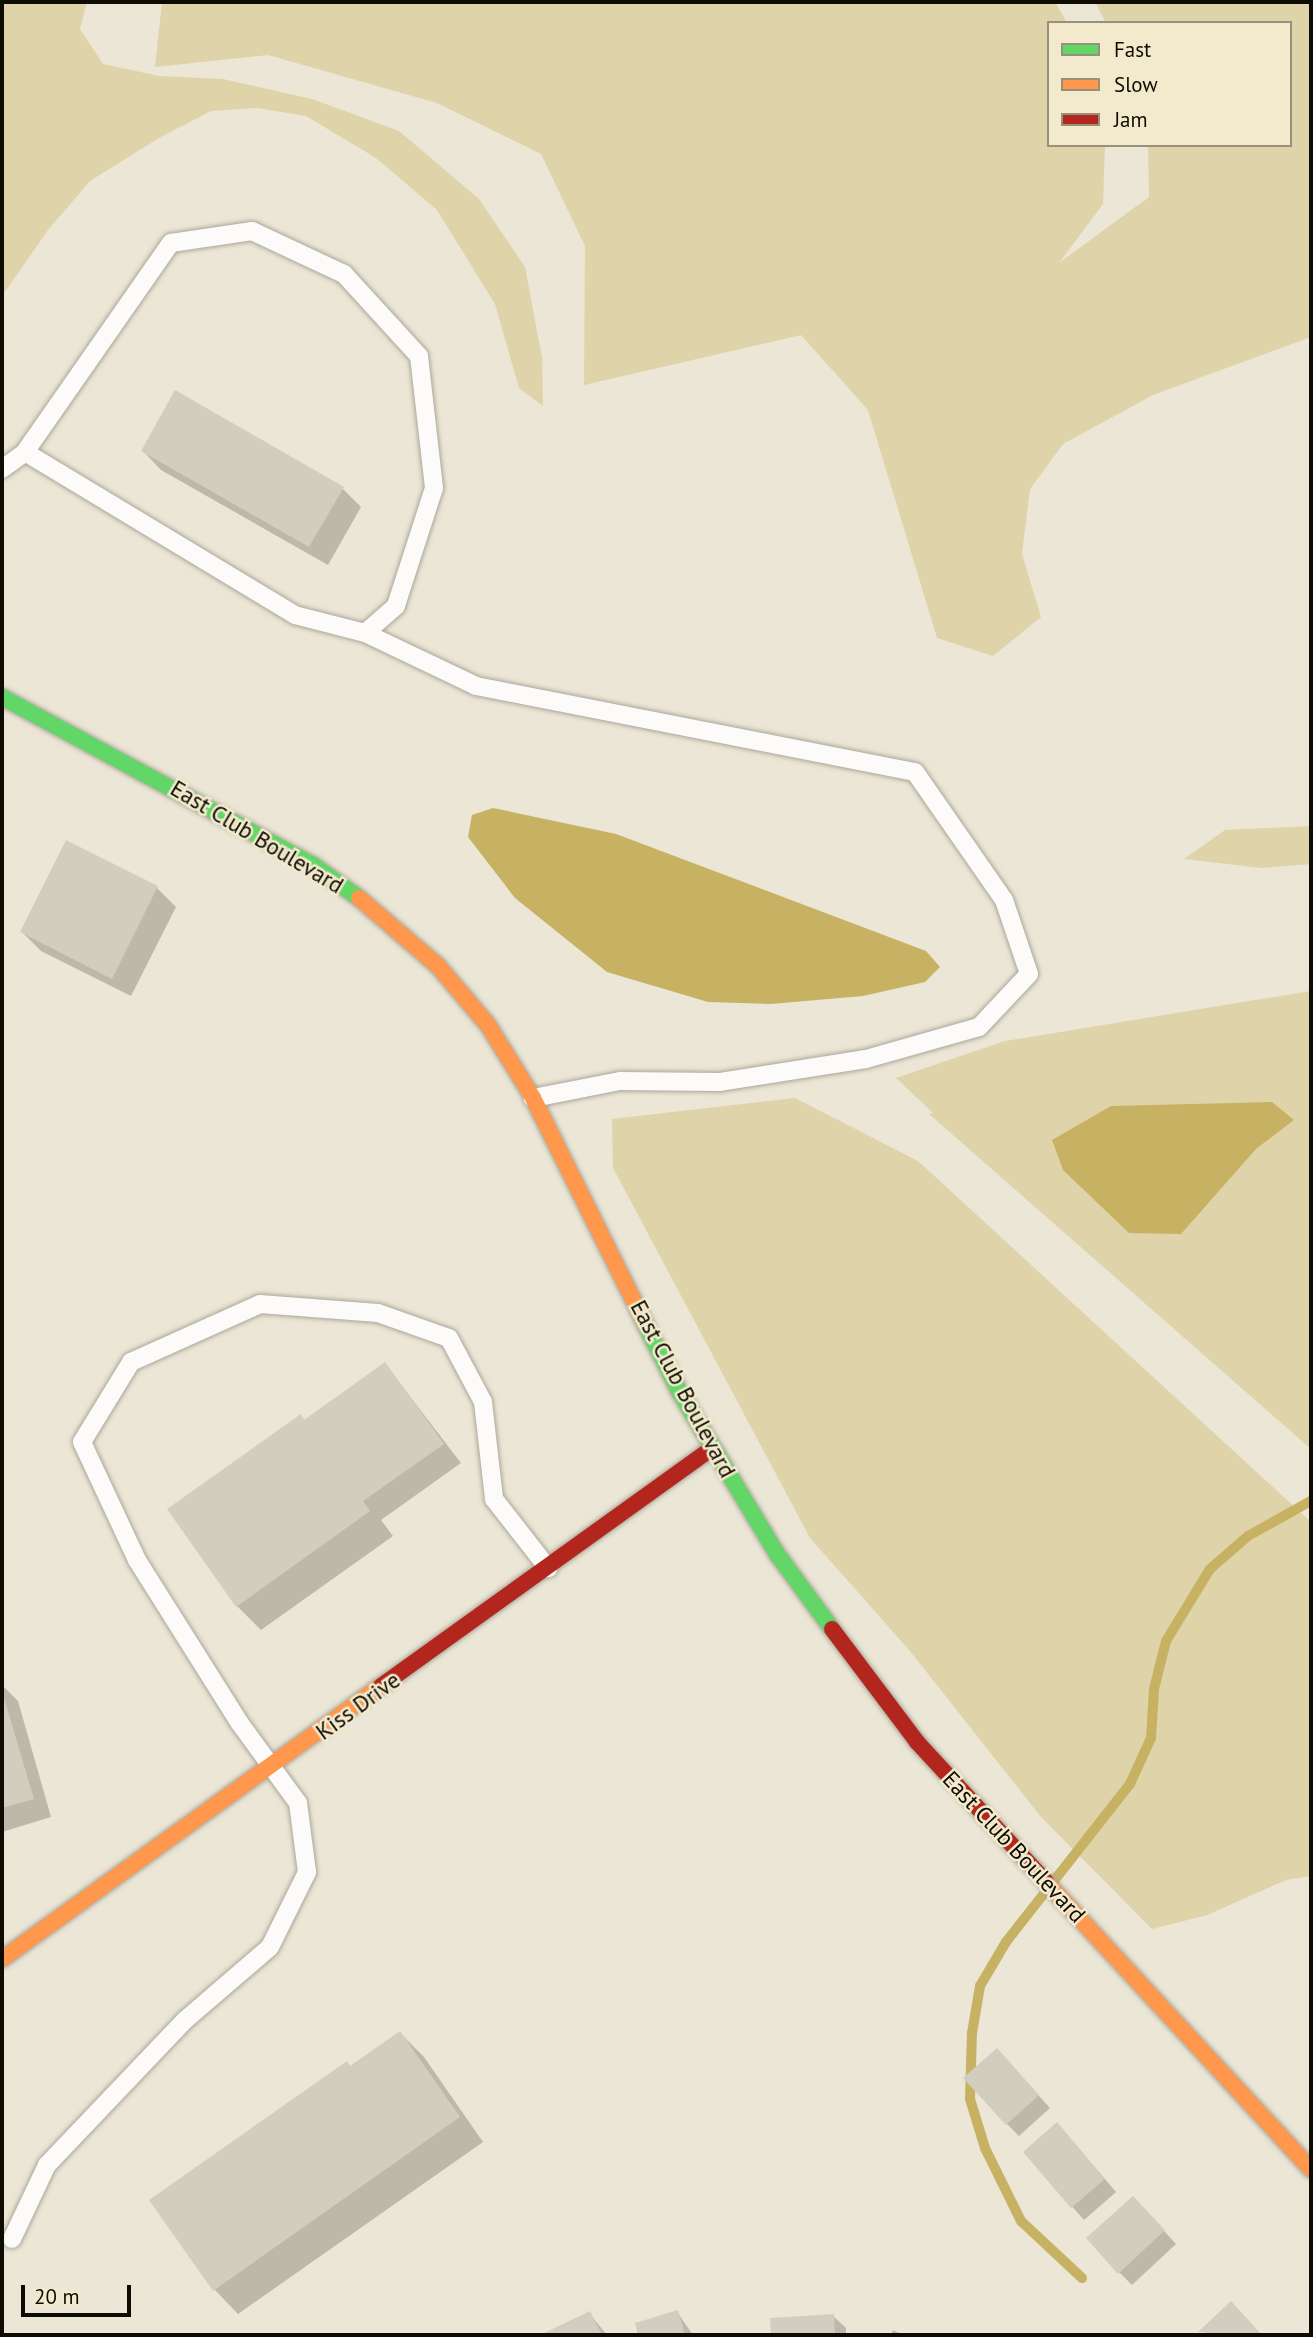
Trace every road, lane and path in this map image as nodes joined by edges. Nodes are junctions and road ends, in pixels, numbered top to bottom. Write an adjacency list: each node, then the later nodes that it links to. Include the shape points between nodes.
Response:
1 (25, 452): 2 (lane); 3 (lane, via 295,615); 3 (lane, via 171,243 252,231 344,274 419,356 434,488 396,606)
2 (2, 469)
3 (365, 633): 5 (lane, via 476,686 915,772 1004,900 1029,974 979,1027 866,1059 719,1082 620,1080)
4 (2, 697): 5 (street, East Club Boulevard, via 242,823 374,908 438,966 488,1025)
5 (533, 1098): 6 (street, East Club Boulevard)
6 (711, 1449): 7 (street, Kiss Drive); 10 (street, East Club Boulevard, via 804,1592 917,1742)
7 (548, 1568): 8 (street, Kiss Drive); 8 (lane, via 494,1499 483,1402 449,1338 378,1312 260,1304 131,1362 82,1442 137,1560)
8 (272, 1768): 9 (street, Kiss Drive); 11 (lane, via 298,1803 307,1872 270,1947 184,2021 47,2165)
9 (2, 1959)
10 (1311, 2169)
11 (12, 2239)

